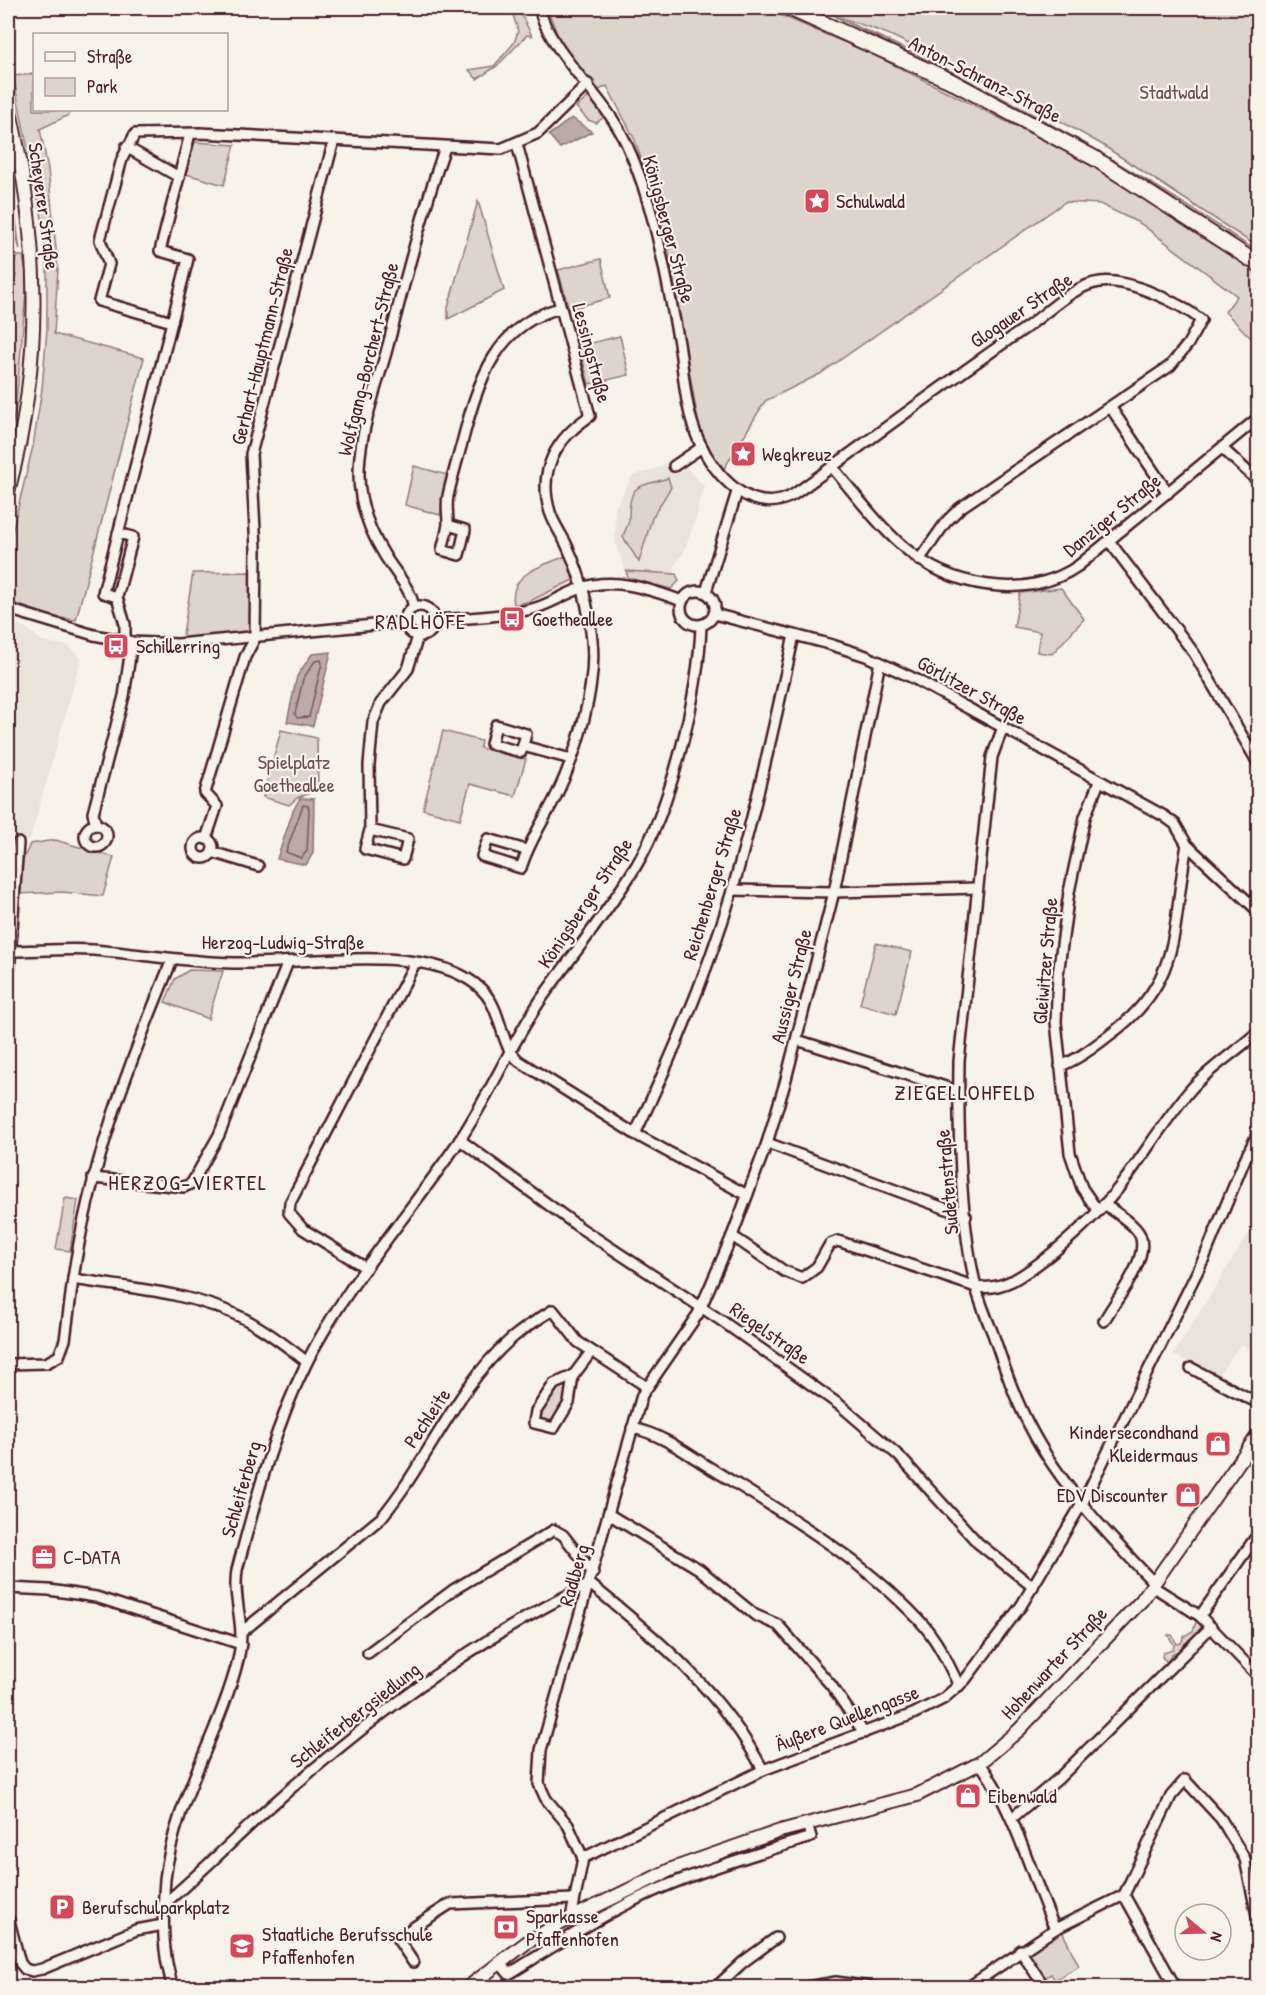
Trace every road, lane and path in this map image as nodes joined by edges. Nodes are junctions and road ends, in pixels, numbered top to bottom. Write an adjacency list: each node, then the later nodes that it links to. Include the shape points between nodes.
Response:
1 (539, 8): 3 (street, Königsberger Straße, via 555,44)
2 (789, 8): 11 (main road, Anton-Schranz-Straße, via 949,80 1099,161)
3 (588, 84): 7 (street, via 543,129); 16 (street, Königsberger Straße, via 619,128 639,176 665,274 692,417)
4 (8, 103): 21 (street, Scheyerer Straße, via 26,198 35,299 27,399)
5 (190, 134): 6 (street); 8 (street, via 135,134); 10 (street)
6 (334, 140): 9 (street); 40 (street, Gerhart-Hauptmann-Straße, via 251,454)
7 (517, 144): 9 (street, via 495,149); 12 (street, Lessingstraße)
8 (126, 147): 10 (street); 13 (street, via 100,240 109,264 99,301)
9 (445, 147): 32 (street, Wolfgang-Borchert-Straße, via 419,227 360,467 361,495 370,527 406,586)
10 (179, 177): 13 (street, via 160,251 188,259)
11 (1258, 264)
12 (561, 308): 24 (street, via 518,327 488,364 474,399 448,496); 28 (street, Lessingstraße, via 590,416 560,440 549,465 546,491 550,513)
13 (172, 322): 25 (street)
14 (1111, 408): 19 (street, Glogauer Straße, via 1170,366 1201,320 1158,296 1118,283 1100,282 1081,289 1033,322); 23 (street); 27 (street, Glogauer Straße, via 960,508)
15 (1258, 418): 17 (street, Danziger Straße)
16 (702, 447): 18 (street); 22 (street, Königsberger Straße)
17 (1222, 448): 20 (street); 23 (street, Danziger Straße)
18 (674, 466)
19 (832, 467): 22 (street, Glogauer Straße, via 782,500 770,501); 27 (street, Danziger Straße, via 890,534)
20 (1258, 481)
21 (8, 492)
22 (737, 492): 29 (street)
23 (1168, 493): 26 (street, Danziger Straße)
24 (448, 525)
25 (118, 533): 30 (street, via 103,593); 30 (street, via 134,537)
26 (1109, 541): 27 (street, Danziger Straße, via 1069,573 1030,585 968,583); 46 (street, via 1194,653)
27 (919, 560)
28 (582, 588): 31 (street, via 632,585); 35 (street, via 511,614); 45 (street, via 591,633 592,667)
29 (706, 592): 31 (street, via 694,591); 34 (street, via 715,604)
30 (117, 597): 41 (street)
31 (682, 601): 37 (street, via 685,619)
32 (414, 607): 35 (street, via 428,608); 36 (street)
33 (8, 609): 41 (street)
34 (714, 614): 37 (street); 38 (street, Görlitzer Straße)
35 (435, 620): 39 (street, via 429,634)
36 (405, 622): 39 (street, via 408,630); 40 (street)
37 (701, 625): 67 (street, Königsberger Straße, via 684,729 654,829 636,865 540,1001)
38 (794, 634): 42 (street, Görlitzer Straße); 57 (street, Reichenberger Straße)
39 (418, 636): 49 (street, via 408,669 381,703 373,722)
40 (255, 638): 41 (street, via 178,644); 50 (street, via 245,657 205,793 216,806)
41 (129, 642): 48 (street, via 124,696 93,813)
42 (880, 662): 43 (street, Görlitzer Straße); 58 (street, Aussiger Straße)
43 (1003, 727): 47 (street, Görlitzer Straße); 56 (street, Sudetenstraße, via 992,758)
44 (523, 746): 45 (street)
45 (571, 759): 53 (street)
46 (1258, 764)
47 (1099, 782): 52 (street, Görlitzer Straße, via 1170,819); 68 (street, Gleiwitzer Straße, via 1079,840 1064,923 1056,1022)
48 (96, 825)
49 (370, 830): 49 (street, via 365,849 403,859 408,839)
50 (206, 839): 54 (street, via 213,845); 54 (street, via 195,843 195,853 204,858)
51 (18, 843): 60 (street)
52 (1186, 845): 59 (street, Görlitzer Straße); 68 (street, via 1176,934 1156,989 1119,1028)
53 (526, 850): 53 (street, via 488,839 482,856 521,867)
54 (212, 852): 55 (street)
55 (258, 866)
56 (977, 888): 58 (street); 69 (street, Sudetenstraße)
57 (732, 890): 58 (street); 71 (street, Reichenberger Straße, via 696,993)
58 (834, 892): 66 (street, Aussiger Straße)
59 (1258, 911)
60 (9, 951): 61 (street, Herzog-Ludwig-Straße, via 93,950); 64 (street)
61 (172, 960): 62 (street, Herzog-Ludwig-Straße); 74 (street, via 120,1089)
62 (288, 962): 63 (street, Herzog-Ludwig-Straße, via 359,959); 74 (street, via 219,1135 192,1183 184,1187)
63 (414, 963): 67 (street, Herzog-Ludwig-Straße, via 453,971 482,989 498,1014); 79 (street, via 290,1203 289,1213 298,1225)
64 (8, 988)
65 (1258, 1032): 76 (street, via 1195,1085)
66 (797, 1040): 69 (street); 73 (street, Aussiger Straße)
67 (511, 1053): 71 (street, via 528,1068); 72 (street, Schleiferberg)
68 (1060, 1066): 76 (street, Gleiwitzer Straße, via 1070,1153 1082,1188)
69 (958, 1091): 77 (street, Sudetenstraße)
70 (1258, 1133): 93 (street, Äußere Quellengasse, via 1200,1265)
71 (635, 1134): 75 (street)
72 (460, 1140): 79 (street, Schleiferberg); 82 (street, Riegelstraße, via 579,1227)
73 (767, 1143): 75 (street, Aussiger Straße); 77 (street)
74 (93, 1178): 80 (street)
75 (747, 1195): 78 (street, Aussiger Straße)
76 (1101, 1208): 81 (street, via 1065,1243 1014,1280 996,1287); 83 (street, Gleiwitzer Straße, via 1134,1228 1141,1244 1135,1269)
77 (966, 1216): 81 (street, Sudetenstraße)
78 (732, 1236): 81 (street, via 802,1278 813,1272 830,1244 838,1241); 82 (street, Aussiger Straße)
79 (366, 1268): 85 (street, Schleiferberg)
80 (73, 1279): 85 (street, via 165,1294 217,1308 261,1328); 86 (street, via 65,1340 59,1356 46,1363)
81 (976, 1287): 93 (street, Sudetenstraße, via 1013,1393 1030,1428)
82 (700, 1308): 89 (street, Radlberg); 99 (street, Riegelstraße, via 871,1430 978,1544)
83 (1104, 1321)
84 (591, 1352): 88 (street); 89 (street, Pechleite); 103 (street, Pechleite, via 570,1334 553,1310 509,1340 453,1410 381,1518)
85 (307, 1362): 103 (street, Schleiferberg, via 279,1427 237,1570 235,1584)
86 (8, 1364)
87 (1191, 1368): 90 (street)
88 (573, 1377): 88 (street, via 572,1395 560,1421 549,1429 534,1423 536,1411 554,1384)
89 (647, 1387): 91 (street, Radlberg)
90 (1258, 1403)
91 (632, 1428): 94 (street, Radlberg); 107 (street, via 669,1443 834,1548 920,1620 938,1644)
92 (1258, 1435): 98 (street, Hohenwarter Straße)
93 (1083, 1502): 98 (street, Sudetenstraße); 99 (street, Äußere Quellengasse)
94 (610, 1515): 96 (street, Radlberg); 108 (street, via 699,1569 755,1616 778,1625 831,1685)
95 (1258, 1534): 101 (street)
96 (593, 1572): 97 (street, Radlberg); 105 (street, via 563,1535 554,1530 453,1590)
97 (590, 1584): 110 (street, via 676,1655 713,1694); 113 (street, Radlberg, via 538,1770 546,1799 568,1825); 116 (street, Schleiferbergsiedlung, via 492,1637 423,1684 306,1776)
98 (1153, 1584): 101 (street, Sudetenstraße); 109 (street, Hohenwarter Straße, via 1019,1730)
99 (1033, 1587): 107 (street, Äußere Quellengasse, via 989,1651)
100 (8, 1588): 104 (street, via 96,1597)
101 (1200, 1616): 102 (street, Sudetenstraße)
102 (1211, 1627): 106 (street, Sudetenstraße); 111 (street, via 1058,1779)
103 (243, 1631): 104 (street, Schleiferberg)
104 (241, 1644): 116 (street, Schleiferberg, via 217,1725 176,1828)
105 (368, 1653)
106 (1258, 1676)
107 (959, 1686): 108 (street, Äußere Quellengasse, via 913,1714)
108 (864, 1733): 110 (street, Äußere Quellengasse)
109 (980, 1763): 111 (street); 112 (street, Hohenwarter Straße, via 917,1795)
110 (763, 1770): 113 (street, Äußere Quellengasse)
111 (1012, 1818): 121 (street)
112 (807, 1824): 118 (street, Hohenwarter Straße, via 672,1869); 125 (street, via 811,1837 705,1871 646,1895 509,1974)
113 (583, 1858): 115 (street)
114 (1124, 1895): 119 (street, via 1164,1809 1185,1780 1221,1819 1245,1859); 121 (street); 133 (street)
115 (573, 1899): 118 (street); 124 (street, via 450,1904 397,1938)
116 (164, 1904): 120 (street, Schleiferberg)
117 (8, 1917): 120 (street, via 20,1963 32,1971 136,1930)
118 (571, 1918): 125 (street, Hohenwarter Straße)
119 (1258, 1920)
120 (163, 1925): 126 (street, Schleiferberg)
121 (1055, 1929): 123 (street)
122 (776, 1938): 128 (street)
123 (1020, 1950): 131 (street); 132 (street)
124 (413, 1962)
125 (499, 1962): 127 (street, Hohenwarter Straße)
126 (172, 1988)
127 (467, 1988)
128 (716, 1988)
129 (801, 1988): 130 (street, via 837,1982)
130 (876, 1988)
131 (967, 1988)
132 (1045, 1988)
133 (1176, 1988)

